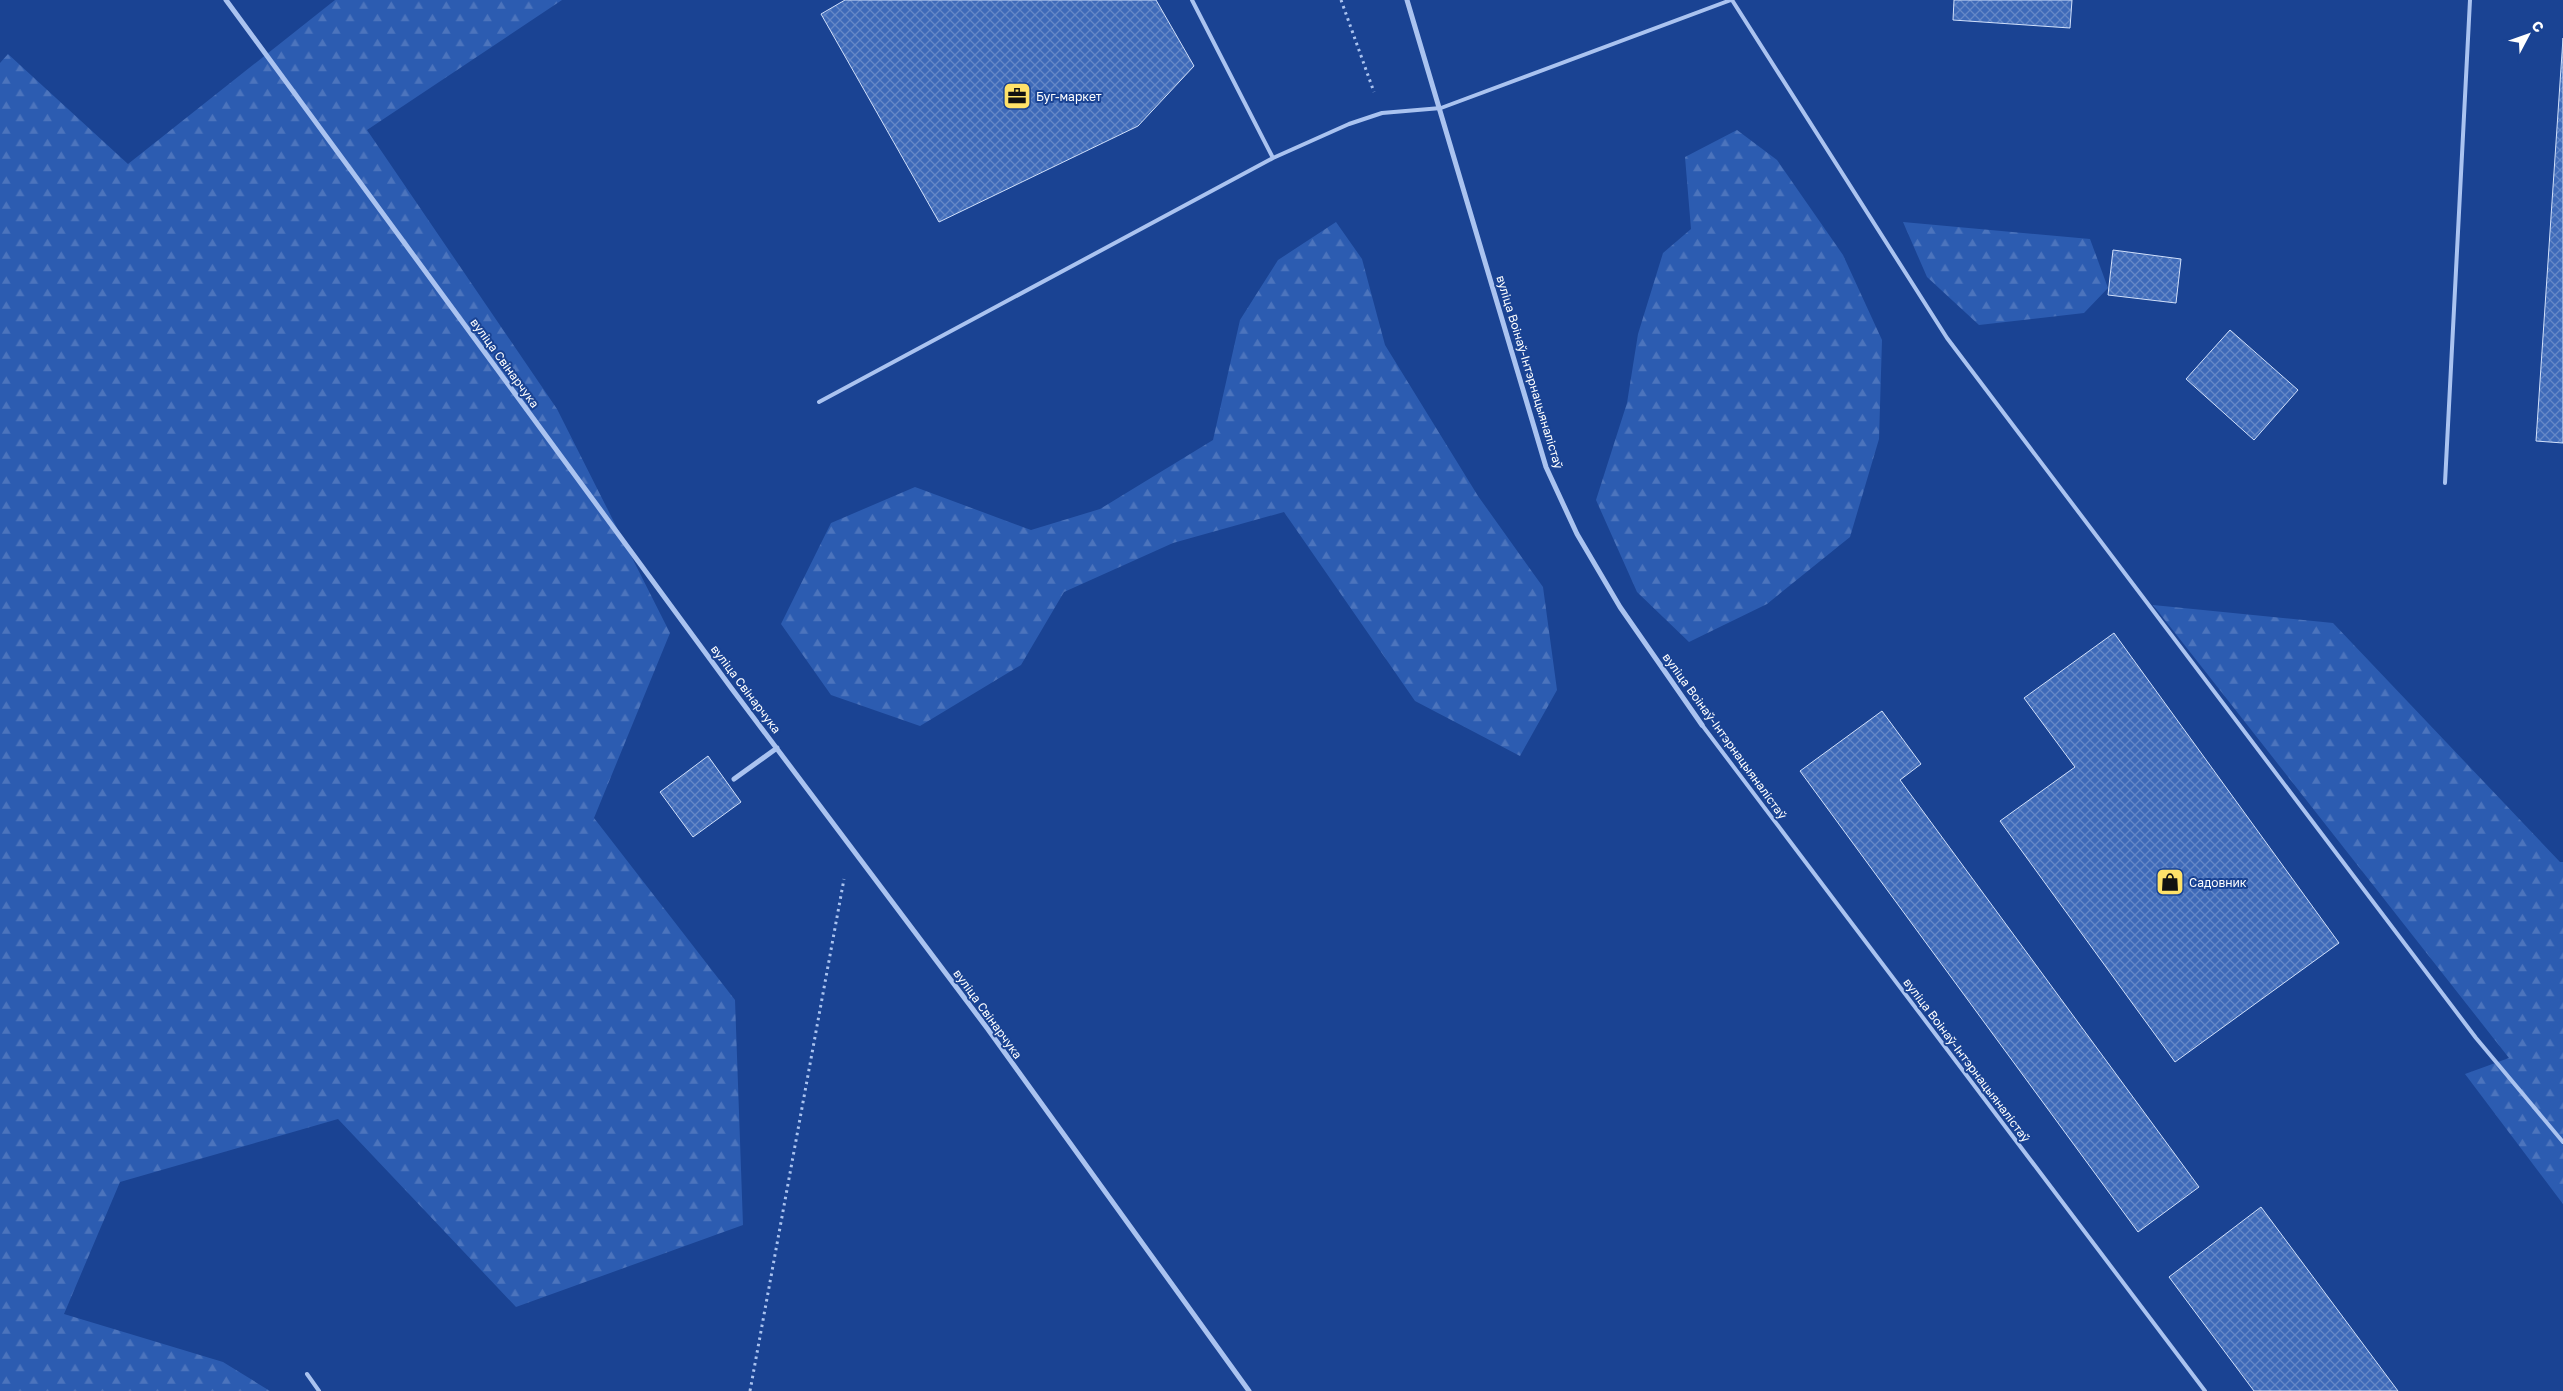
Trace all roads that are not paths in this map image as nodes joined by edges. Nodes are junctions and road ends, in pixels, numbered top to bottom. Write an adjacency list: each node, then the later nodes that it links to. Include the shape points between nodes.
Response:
1 (226, 0): 11 (street, вуліца Свінарчука)
2 (1192, 0): 7 (lane)
3 (1407, 0): 6 (street, вуліца Воінаў-Інтэрнацыяналістаў)
4 (1732, 0): 6 (lane); 13 (lane, via 1947,338 2476,1038)
5 (2470, 0): 9 (lane)
6 (1441, 108): 7 (lane, via 1382,113); 10 (street, вуліца Воінаў-Інтэрнацыяналістаў, via 1546,467 1577,534 1620,607)
7 (1273, 158): 8 (lane)
8 (819, 402)
9 (2445, 483)
10 (1702, 725): 17 (lane, вуліца Воінаў-Інтэрнацыяналістаў)
11 (777, 748): 12 (street); 16 (street, вуліца Свінарчука, via 987,1028)
12 (734, 779)
13 (2563, 1142)
14 (307, 1374): 15 (lane)
15 (320, 1391)
16 (1249, 1391)
17 (2205, 1391)

